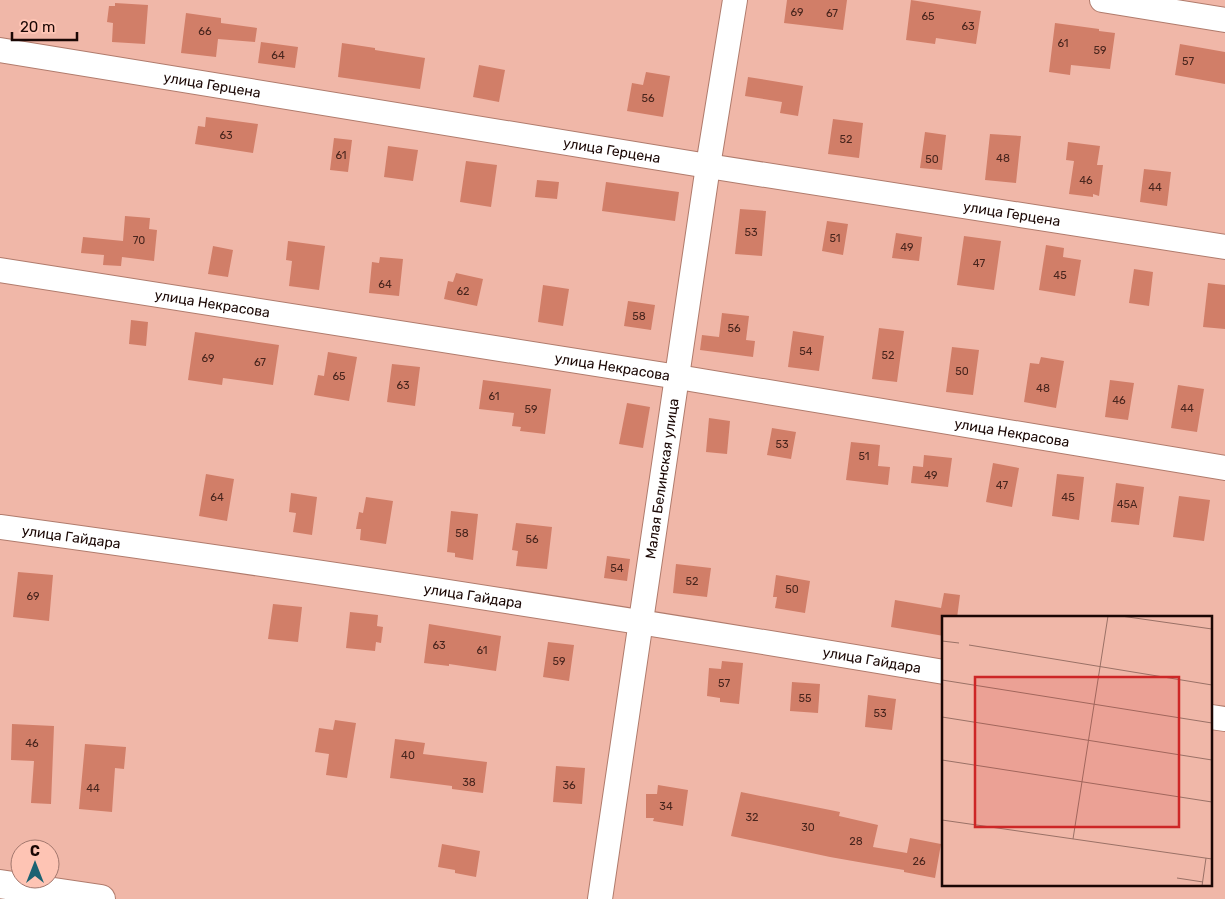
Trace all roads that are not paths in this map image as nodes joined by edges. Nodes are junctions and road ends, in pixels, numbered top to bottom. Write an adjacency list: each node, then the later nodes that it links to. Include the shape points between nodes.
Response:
1 (735, 0): 5 (street, Малая Белинская улица)
2 (1102, 0): 3 (street)
3 (1225, 20)
4 (0, 50): 5 (street, улица Герцена)
5 (708, 166): 6 (street, улица Герцена); 8 (street, Малая Белинская улица)
6 (1225, 247)
7 (0, 270): 8 (street, улица Некрасова)
8 (678, 377): 9 (street, улица Некрасова); 11 (street, Малая Белинская улица)
9 (1225, 468)
10 (0, 527): 11 (street, улица Гайдара)
11 (641, 621): 12 (street, улица Гайдара); 17 (street, Малая Белинская улица)
12 (942, 672)
13 (1212, 717): 14 (street)
14 (1225, 719)
15 (0, 884): 16 (street)
16 (101, 899)
17 (600, 899)

